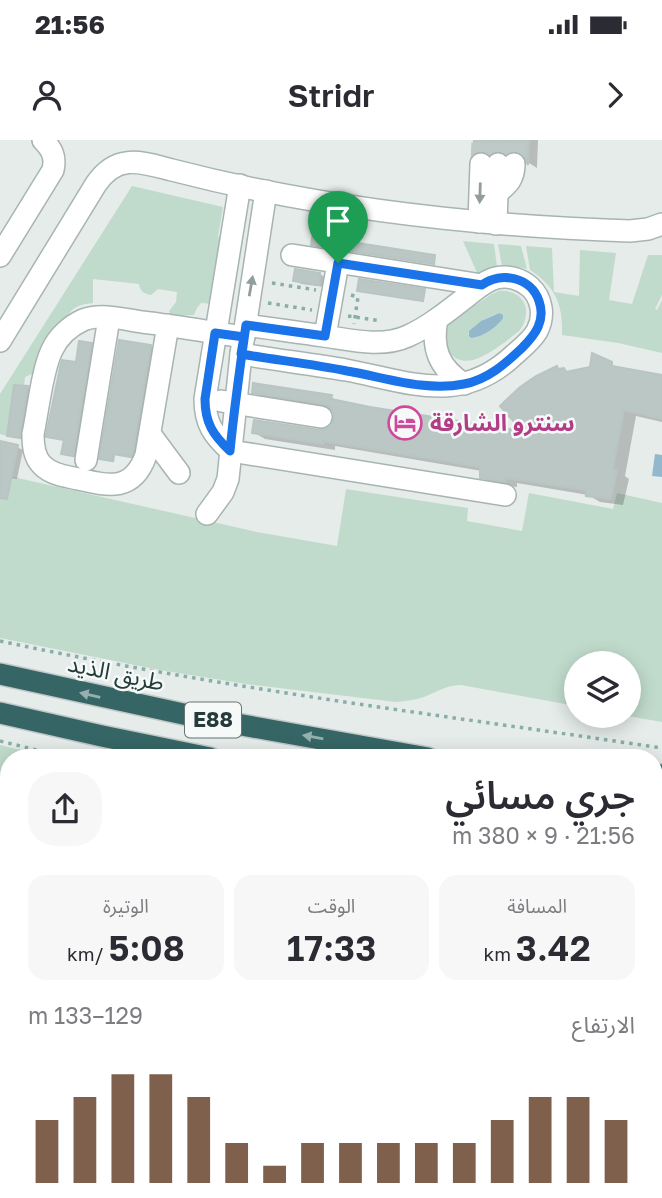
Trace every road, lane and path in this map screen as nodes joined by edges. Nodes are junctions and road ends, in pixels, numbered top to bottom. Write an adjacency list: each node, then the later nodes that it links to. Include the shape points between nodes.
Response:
1 (43, 140): 7 (street, via 54,157 53,170)
2 (240, 185): 3 (street); 13 (street); 16 (street, via 142,162 110,167)
3 (266, 191): 4 (street, via 386,212); 15 (street, one-way to 3)
4 (487, 223): 4 (street, one-way to 4, via 497,193 498,164); 5 (street, via 630,231)
5 (662, 224)
6 (292, 255): 8 (street)
7 (0, 256)
8 (343, 264): 9 (street); 14 (street)
9 (482, 285): 11 (street); 17 (street, via 502,277 526,284 540,304 540,323 508,361)
10 (109, 317): 12 (street); 21 (street, via 84,319 51,350 33,434 36,455 49,471 114,485 126,482 143,466); 23 (street)
11 (437, 319): 14 (street, via 395,341); 17 (street, via 439,356 453,377)
12 (168, 325): 13 (street); 21 (street)
13 (215, 333): 15 (street); 18 (street)
14 (331, 337): 15 (street)
15 (244, 339): 17 (street, via 346,370 414,384); 19 (street)
16 (0, 341)
17 (464, 384)
18 (205, 399): 19 (street); 22 (street, via 208,423)
19 (235, 404): 20 (street); 22 (street)
20 (321, 417)
21 (150, 434): 24 (street)
22 (230, 451): 25 (street); 26 (street, via 228,479)
23 (86, 460)
24 (179, 473)
25 (505, 495)
26 (207, 514)
27 (0, 641): 31 (path, via 203,680)
28 (0, 674): 34 (highway, طريق الذيد / E88, one-way to 28, via 197,717)
29 (0, 713): 33 (highway, E88)
30 (0, 741): 32 (path)
31 (662, 748)
32 (32, 749)
33 (166, 749)
34 (377, 749)

